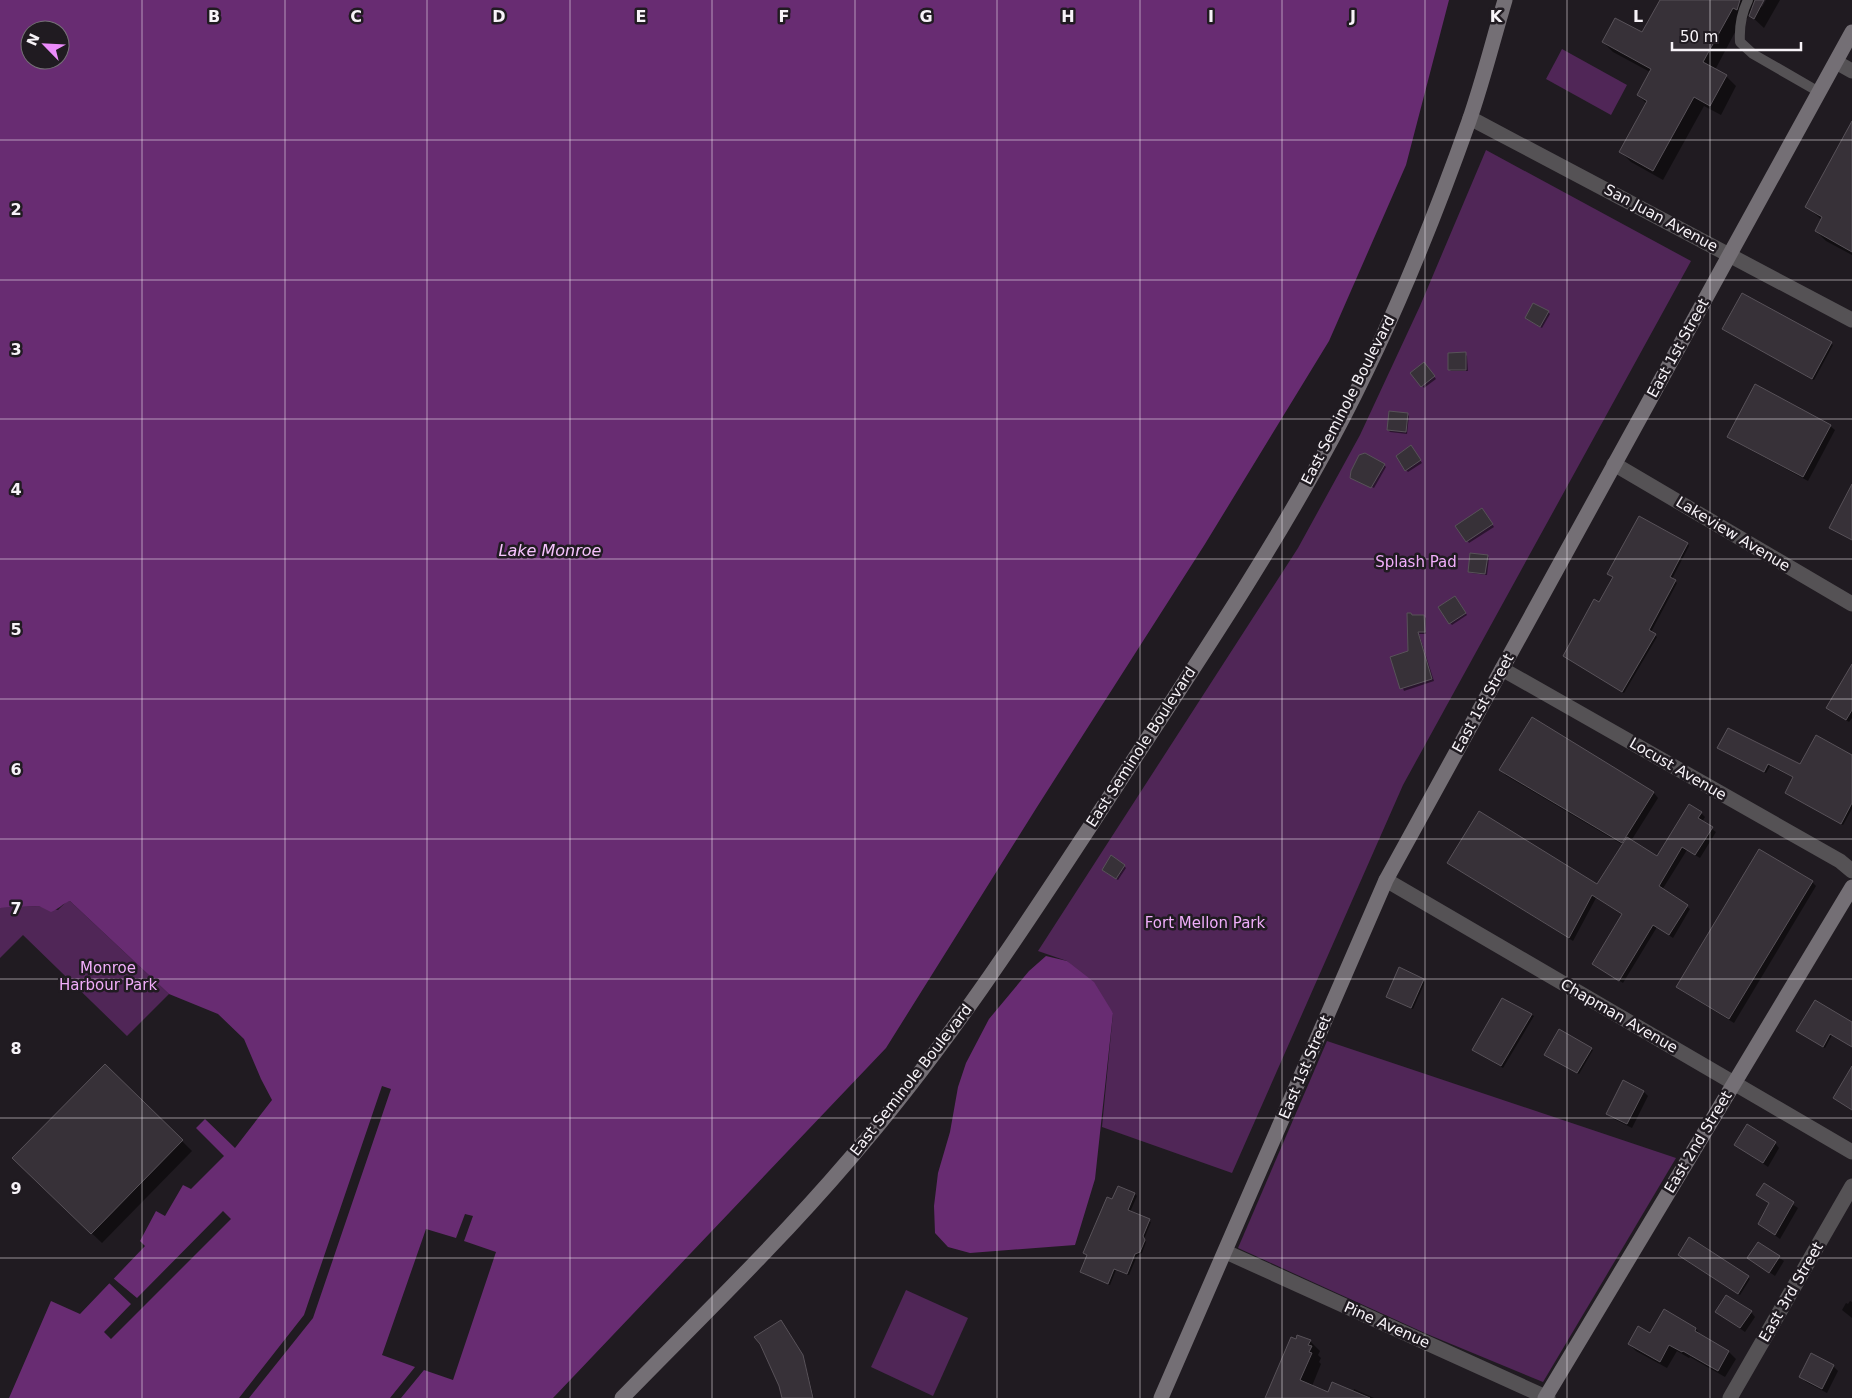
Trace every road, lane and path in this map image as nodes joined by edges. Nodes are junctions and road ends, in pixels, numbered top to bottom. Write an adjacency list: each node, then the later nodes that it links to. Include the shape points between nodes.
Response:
1 (1505, 0): 7 (street, East Seminole Boulevard)
2 (1748, 0): 6 (lane, via 1739,27 1740,42 1753,54)
3 (1852, 32): 4 (street, East 1st Street)
4 (1836, 62): 5 (street); 6 (street, East 1st Street)
5 (1852, 70)
6 (1819, 92): 8 (street, East 1st Street)
7 (1470, 118): 8 (street, San Juan Avenue); 20 (street, East Seminole Boulevard, via 1394,309 1333,437 1241,595 1013,944 955,1026 849,1160)
8 (1729, 254): 9 (street, San Juan Avenue); 10 (street, East 1st Street)
9 (1852, 320)
10 (1614, 464): 11 (street, Lakeview Avenue); 12 (street, East 1st Street)
11 (1852, 604)
12 (1502, 669): 13 (street, Locust Avenue, via 1840,861); 14 (street, East 1st Street)
13 (1852, 871)
14 (1386, 880): 16 (street, Chapman Avenue); 19 (street, East 1st Street)
15 (1852, 887): 16 (street, East 2nd Street)
16 (1733, 1084): 17 (street, Chapman Avenue); 22 (street, East 2nd Street)
17 (1852, 1152)
18 (1852, 1186): 23 (street, East 3rd Street)
19 (1226, 1252): 21 (street, East 1st Street); 22 (street, Pine Avenue)
20 (622, 1398)
21 (1161, 1398)
22 (1546, 1398)
23 (1730, 1398)

